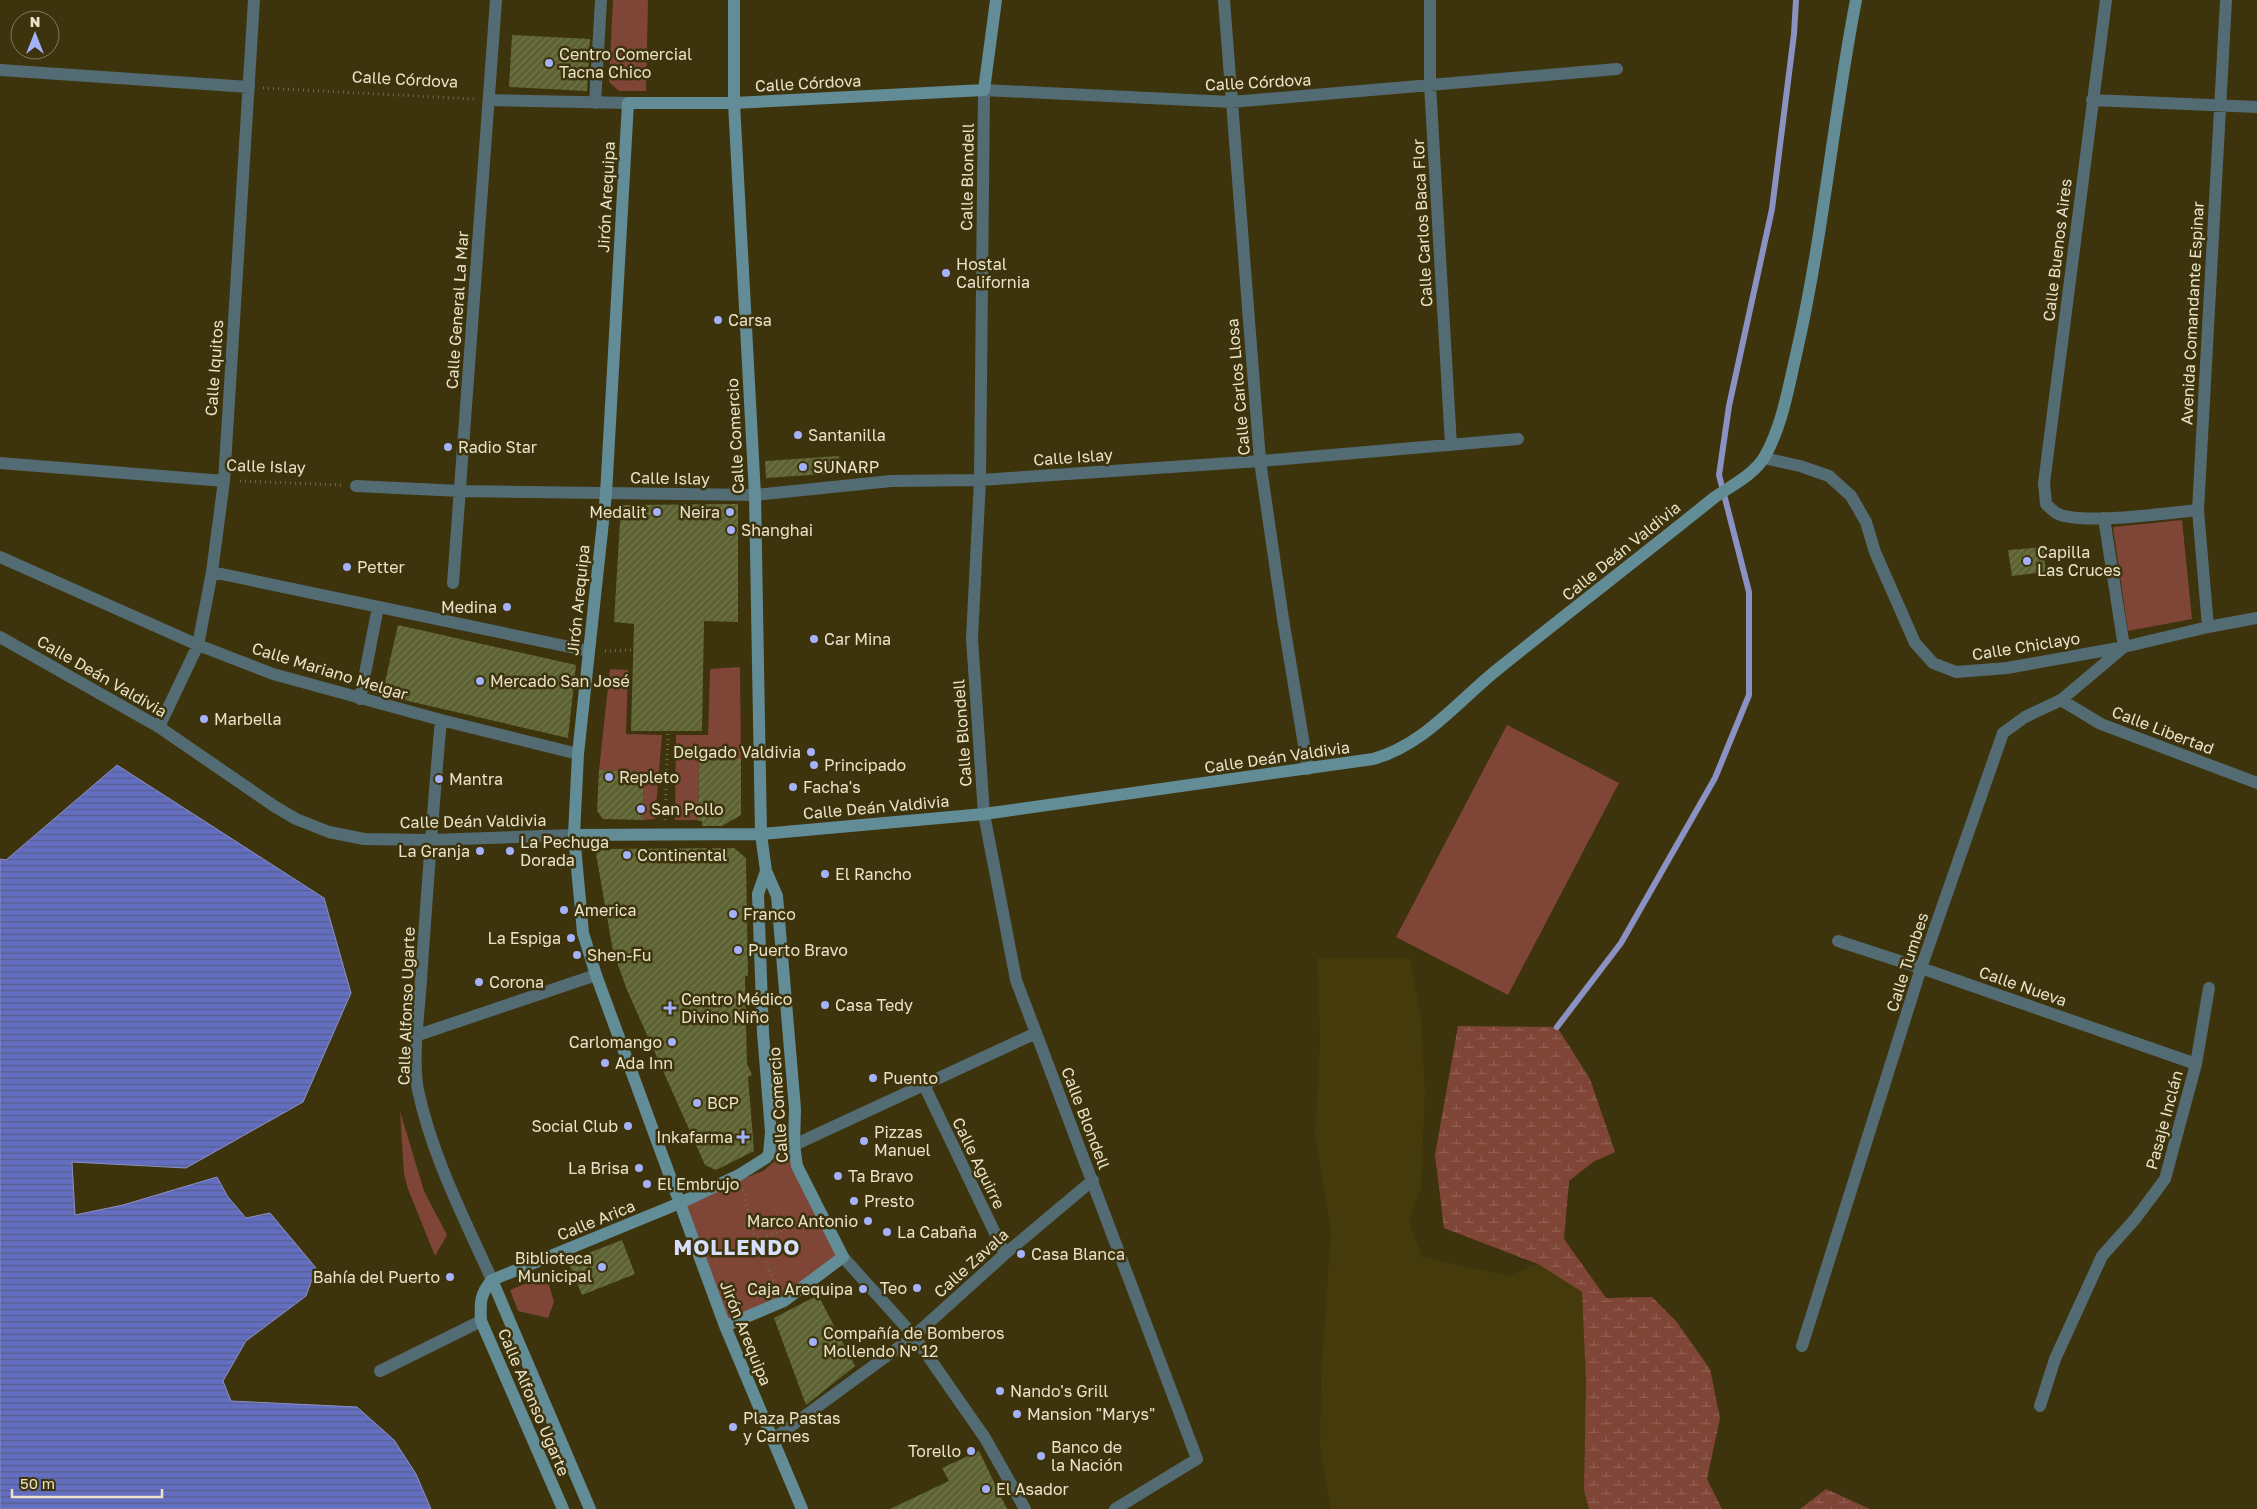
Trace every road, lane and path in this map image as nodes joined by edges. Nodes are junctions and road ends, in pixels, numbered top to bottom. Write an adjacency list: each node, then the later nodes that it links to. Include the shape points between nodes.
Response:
1 (254, 0): 14 (street, Calle Iquitos)
2 (496, 0): 16 (street, Calle General La Mar)
3 (601, 0): 20 (street)
4 (734, 0): 19 (street, Calle Comercio)
5 (996, 0): 15 (street, Calle Blondell)
6 (1224, 0): 18 (street, Calle Carlos Llosa)
7 (1430, 0): 13 (street, Calle Carlos Baca Flor)
8 (1856, 0): 26 (street, via 1808,303 1784,407)
9 (2106, 0): 17 (street, Calle Buenos Aires)
10 (2226, 0): 22 (street, Avenida Comandante Espinar)
11 (1617, 68): 13 (street, Calle Córdova)
12 (0, 70): 14 (street)
13 (1430, 85): 18 (street, Calle Córdova); 25 (street, Calle Carlos Baca Flor)
14 (248, 87): 16 (path, Calle Córdova); 30 (street, Calle Iquitos)
15 (984, 90): 18 (street, Calle Córdova); 19 (street, Calle Córdova); 29 (street, Calle Blondell)
16 (489, 100): 20 (street, Calle Córdova); 32 (street, Calle General La Mar)
17 (2092, 100): 22 (street); 36 (street, Calle Buenos Aires, via 2044,483 2046,504 2058,514)
18 (1231, 102): 27 (street, Calle Carlos Llosa)
19 (734, 103): 21 (street, Calle Córdova); 34 (street, Calle Comercio)
20 (595, 104): 21 (street, Calle Córdova)
21 (628, 104): 33 (street, Jirón Arequipa)
22 (2219, 106): 23 (street); 35 (street, Avenida Comandante Espinar)
23 (2257, 107)
24 (1518, 439): 25 (street, Calle Islay)
25 (1451, 445): 27 (street, Calle Islay)
26 (1764, 458): 45 (street, Calle Chiclayo, via 1829,476 1851,496 1866,522 1875,552 1915,642 1933,663 1956,672 1984,671); 54 (street, Calle Deán Valdivia, via 1496,670 1411,742 1394,753 1373,759)
27 (1260, 461): 29 (street, Calle Islay); 54 (street, Calle Carlos Llosa, via 1282,619)
28 (0, 463): 30 (street, Calle Islay)
29 (980, 480): 34 (street, Calle Islay, via 891,481); 56 (street, Calle Blondell, via 972,639)
30 (224, 481): 31 (path, Calle Islay); 38 (street, Calle Iquitos)
31 (356, 486): 32 (street, Calle Islay)
32 (460, 491): 33 (street, Calle Islay); 39 (street, Calle General La Mar)
33 (606, 494): 34 (street, Calle Islay); 47 (street, Jirón Arequipa)
34 (755, 495): 58 (street, Calle Comercio)
35 (2198, 510): 36 (street); 42 (street, Avenida Comandante Espinar)
36 (2104, 518): 45 (street)
37 (0, 557): 44 (street, Calle Mariano Melgar)
38 (212, 572): 40 (street); 44 (street, Calle Iquitos)
39 (453, 583)
40 (378, 607): 47 (street); 48 (street)
41 (2257, 618): 42 (street, Calle Chiclayo)
42 (2208, 626): 45 (street, Calle Chiclayo)
43 (0, 637): 51 (street, Calle Deán Valdivia)
44 (198, 644): 48 (street, Calle Mariano Melgar, via 273,674); 51 (street, Calle Iquitos)
45 (2124, 647): 49 (street, Calle Tumbes)
46 (633, 650): 47 (path)
47 (589, 652): 53 (street, Jirón Arequipa)
48 (360, 699): 50 (street, Calle Mariano Melgar)
49 (2061, 700): 55 (street, Calle Libertad, via 2101,724); 63 (street, Calle Tumbes, via 2025,717 2003,733)
50 (441, 720): 53 (street, Calle Mariano Melgar); 60 (street, Calle Alfonso Ugarte)
51 (159, 727): 60 (street, Calle Deán Valdivia, via 296,819 329,832 364,839)
52 (668, 731): 57 (path)
53 (578, 754): 59 (street, Jirón Arequipa)
54 (1308, 769): 56 (street, Calle Deán Valdivia)
55 (2257, 783)
56 (984, 814): 58 (street, Calle Deán Valdivia); 66 (street, Calle Blondell, via 1016,980)
57 (665, 820)
58 (761, 834): 59 (street, Calle Deán Valdivia); 61 (street, Calle Comercio)
59 (574, 835): 60 (street, Calle Deán Valdivia); 64 (street, Jirón Arequipa, via 584,933)
60 (430, 840): 67 (street, Calle Alfonso Ugarte)
61 (766, 871): 70 (street, Calle Comercio, via 777,896 795,1109); 71 (street, Calle Comercio, via 758,894 763,1033 771,1132)
62 (1838, 941): 63 (street, Calle Nueva)
63 (1921, 968): 68 (street, Calle Nueva); 85 (street, Calle Tumbes)
64 (596, 975): 67 (street); 74 (street, Jirón Arequipa)
65 (2209, 988): 68 (street, Pasaje Inclán)
66 (1036, 1033): 69 (street, Calle Arica); 73 (street, Calle Blondell)
67 (418, 1035): 80 (street, Calle Alfonso Ugarte, via 418,1088 427,1125 452,1192)
68 (2196, 1064): 87 (street, Pasaje Inclán, via 2166,1179 2102,1256 2056,1360)
69 (924, 1086): 70 (street, Calle Arica); 77 (street, Calle Aguirre)
70 (794, 1145): 71 (street, Calle Arica); 75 (street, Calle Comercio, via 796,1166)
71 (769, 1154): 72 (street, Calle Arica)
72 (739, 1175): 74 (street, Calle Arica); 76 (path)
73 (1094, 1180): 77 (street, Calle Zavala); 93 (street, Calle Blondell, via 1197,1459)
74 (680, 1203): 79 (street, Jirón Arequipa); 80 (street, Calle Arica)
75 (820, 1214): 76 (path); 78 (street, Calle Comercio)
76 (756, 1242): 79 (path); 81 (path)
77 (1004, 1254): 84 (street, Calle Zavala)
78 (843, 1257): 81 (street); 84 (street, Calle Comercio)
79 (702, 1263): 83 (street, Jirón Arequipa)
80 (492, 1280): 82 (street, Calle Alfonso Ugarte, via 480,1302); 90 (street, Calle Alfonso Ugarte)
81 (784, 1301): 83 (street)
82 (481, 1321): 86 (street); 89 (street, Calle Alfonso Ugarte)
83 (725, 1326): 88 (street, Jirón Arequipa)
84 (914, 1336): 88 (street, Calle Zavala); 92 (street, Calle Comercio, via 985,1438)
85 (1802, 1346)
86 (380, 1372)
87 (2040, 1406)
88 (772, 1440): 91 (street, Jirón Arequipa)
89 (563, 1509)
90 (590, 1509)
91 (802, 1509)
92 (1025, 1509)
93 (1115, 1509)

